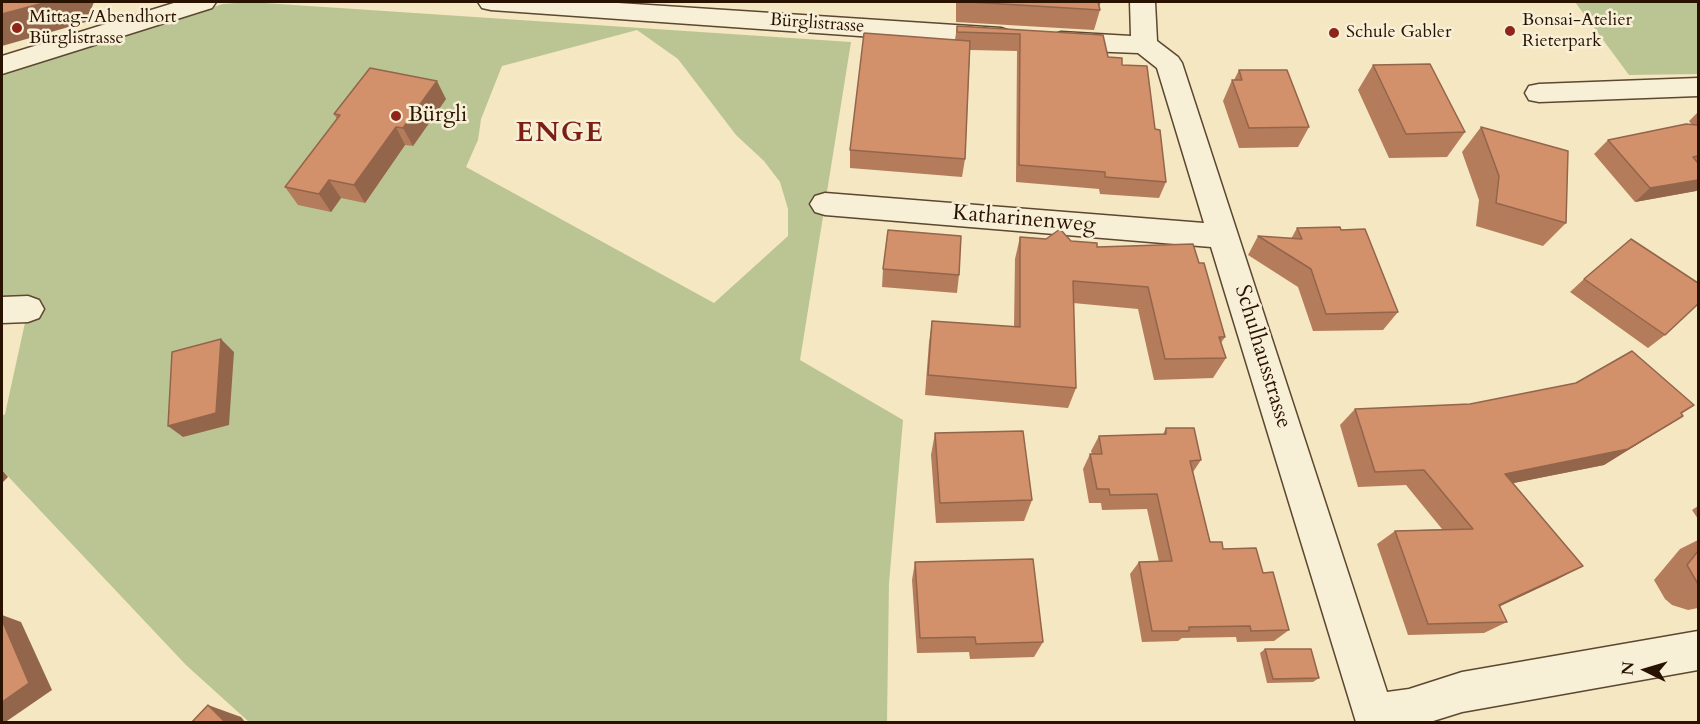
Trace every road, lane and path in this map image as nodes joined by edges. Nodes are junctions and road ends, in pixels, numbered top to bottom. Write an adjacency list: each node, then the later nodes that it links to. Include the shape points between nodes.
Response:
1 (203, 2): 5 (street)
2 (490, 2): 4 (street, Bürglistrasse)
3 (1143, 2): 4 (street)
4 (1144, 45): 9 (street, Schulhausstrasse, via 1169,63)
5 (2, 65)
6 (1698, 87): 7 (street)
7 (1539, 93)
8 (825, 204): 9 (street, Katharinenweg)
9 (1224, 236): 11 (street, Schulhausstrasse)
10 (1698, 651): 11 (street, via 1462,692)
11 (1375, 719)

